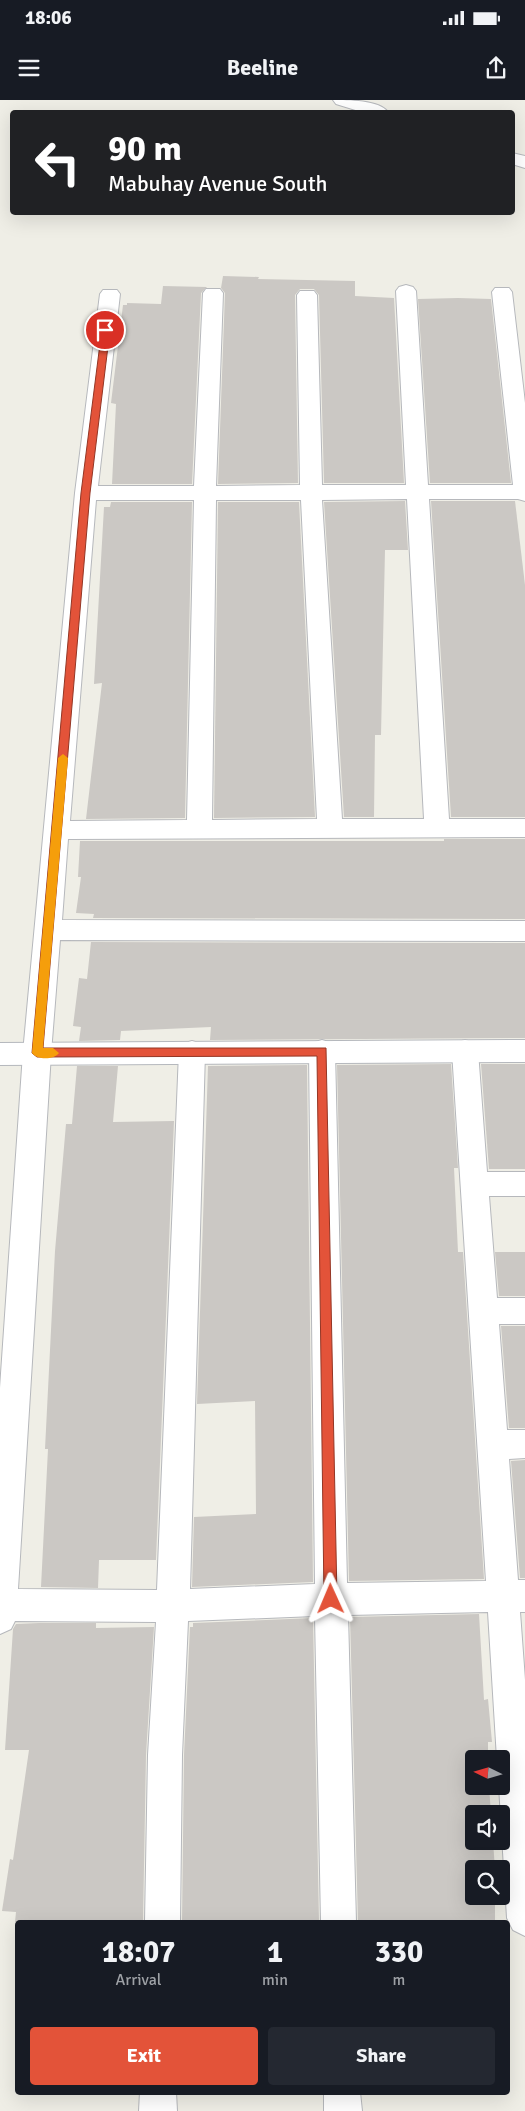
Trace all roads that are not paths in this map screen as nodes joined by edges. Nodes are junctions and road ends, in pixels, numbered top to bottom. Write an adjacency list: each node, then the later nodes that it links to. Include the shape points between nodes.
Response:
1 (342, 100): 2 (street)
2 (372, 110)
3 (406, 291): 8 (street)
4 (502, 292): 12 (street)
5 (213, 293): 10 (street)
6 (110, 294): 9 (street)
7 (308, 295): 11 (street)
8 (417, 492): 11 (street); 12 (street); 13 (street)
9 (86, 493): 10 (street); 16 (street)
10 (205, 493): 11 (street); 15 (street)
11 (311, 493): 17 (street)
12 (525, 493)
13 (437, 827): 14 (street); 17 (street)
14 (525, 828)
15 (199, 829): 16 (street); 17 (street)
16 (56, 830): 18 (street)
17 (330, 830)
18 (48, 930): 19 (street); 24 (street)
19 (525, 931)
20 (322, 1051): 21 (street); 23 (street); 33 (street)
21 (464, 1051): 22 (street); 26 (street)
22 (525, 1051)
23 (192, 1052): 24 (street); 34 (street)
24 (37, 1053): 25 (street); 35 (street)
25 (0, 1054)
26 (473, 1184): 27 (street); 29 (street)
27 (525, 1184)
28 (525, 1311): 29 (street)
29 (483, 1312): 31 (street)
30 (525, 1444): 31 (street)
31 (492, 1445): 32 (street)
32 (514, 1596): 33 (street); 36 (street)
33 (331, 1599): 34 (street); 39 (street)
34 (173, 1606): 35 (street); 38 (street, via 165,1755)
35 (0, 1612)
36 (520, 1760): 37 (street)
37 (525, 1918)
38 (162, 1920)
39 (339, 1920)
40 (158, 2095): 42 (street)
41 (342, 2095): 43 (street)
42 (158, 2111)
43 (343, 2111)

